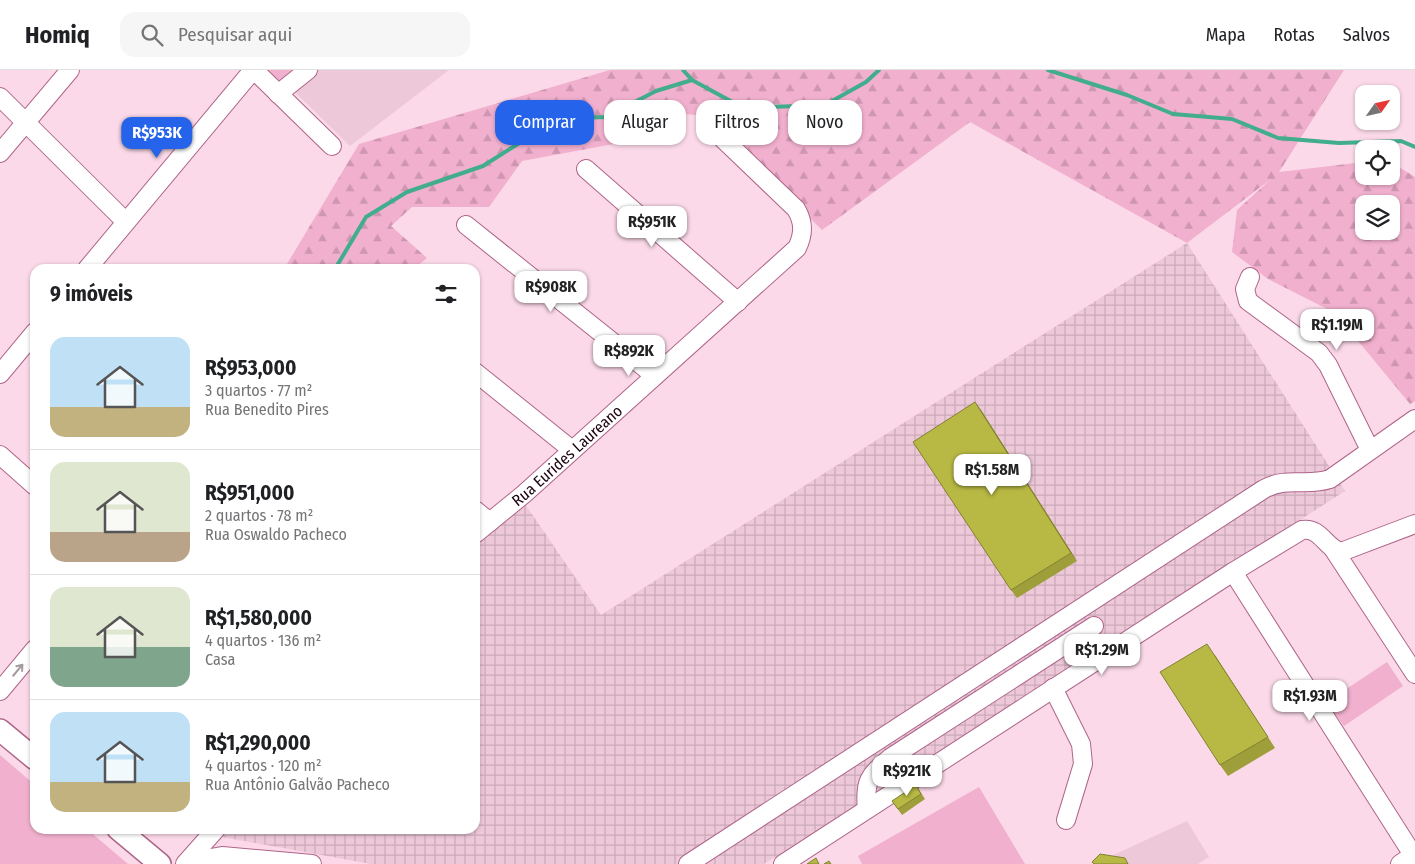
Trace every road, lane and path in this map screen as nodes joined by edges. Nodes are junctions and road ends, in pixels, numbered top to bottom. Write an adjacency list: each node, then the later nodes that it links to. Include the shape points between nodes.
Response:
1 (70, 70): 6 (street)
2 (253, 70): 4 (street); 11 (street)
3 (308, 70): 4 (street)
4 (278, 94): 8 (street)
5 (0, 97): 6 (street)
6 (26, 122): 9 (street); 11 (street)
7 (729, 145): 15 (street, Rua Eurides Laureano, via 792,205 803,227 797,248)
8 (332, 146)
9 (0, 153)
10 (586, 169): 15 (street)
11 (126, 222): 13 (street)
12 (466, 225): 19 (street)
13 (91, 264)
14 (1250, 277): 22 (street, via 1245,289 1248,301 1319,353)
15 (738, 302): 19 (street, Rua Eurides Laureano)
16 (30, 338): 17 (street)
17 (0, 374)
18 (480, 376): 21 (street)
19 (655, 376): 21 (street, Rua Eurides Laureano)
20 (1415, 419): 22 (street)
21 (572, 450): 26 (street, Rua Eurides Laureano)
22 (1370, 450): 31 (street, via 1327,480 1275,483)
23 (0, 455): 24 (street)
24 (30, 482)
25 (480, 514): 26 (street)
26 (490, 522): 28 (street, Rua Eurides Laureano)
27 (1415, 524): 29 (street, via 1344,552)
28 (480, 530)
29 (1334, 550): 30 (street, via 1318,533 1305,529); 35 (street)
30 (1233, 572): 33 (street); 44 (street)
31 (1082, 608): 32 (street); 48 (street)
32 (1094, 626): 33 (street); 40 (street, via 884,764 869,778 865,791)
33 (1110, 651): 36 (street)
34 (30, 655): 37 (street, one-way to 34)
35 (1415, 673)
36 (1053, 688): 40 (street); 41 (street, via 1081,744 1083,764)
37 (0, 691)
38 (0, 730): 39 (main road)
39 (30, 755)
40 (867, 809): 49 (street)
41 (1066, 820)
42 (124, 834): 46 (main road)
43 (212, 834): 45 (street)
44 (1409, 858)
45 (186, 863): 47 (street, via 222,856)
46 (160, 864)
47 (312, 864)
48 (688, 864)
49 (783, 864)

